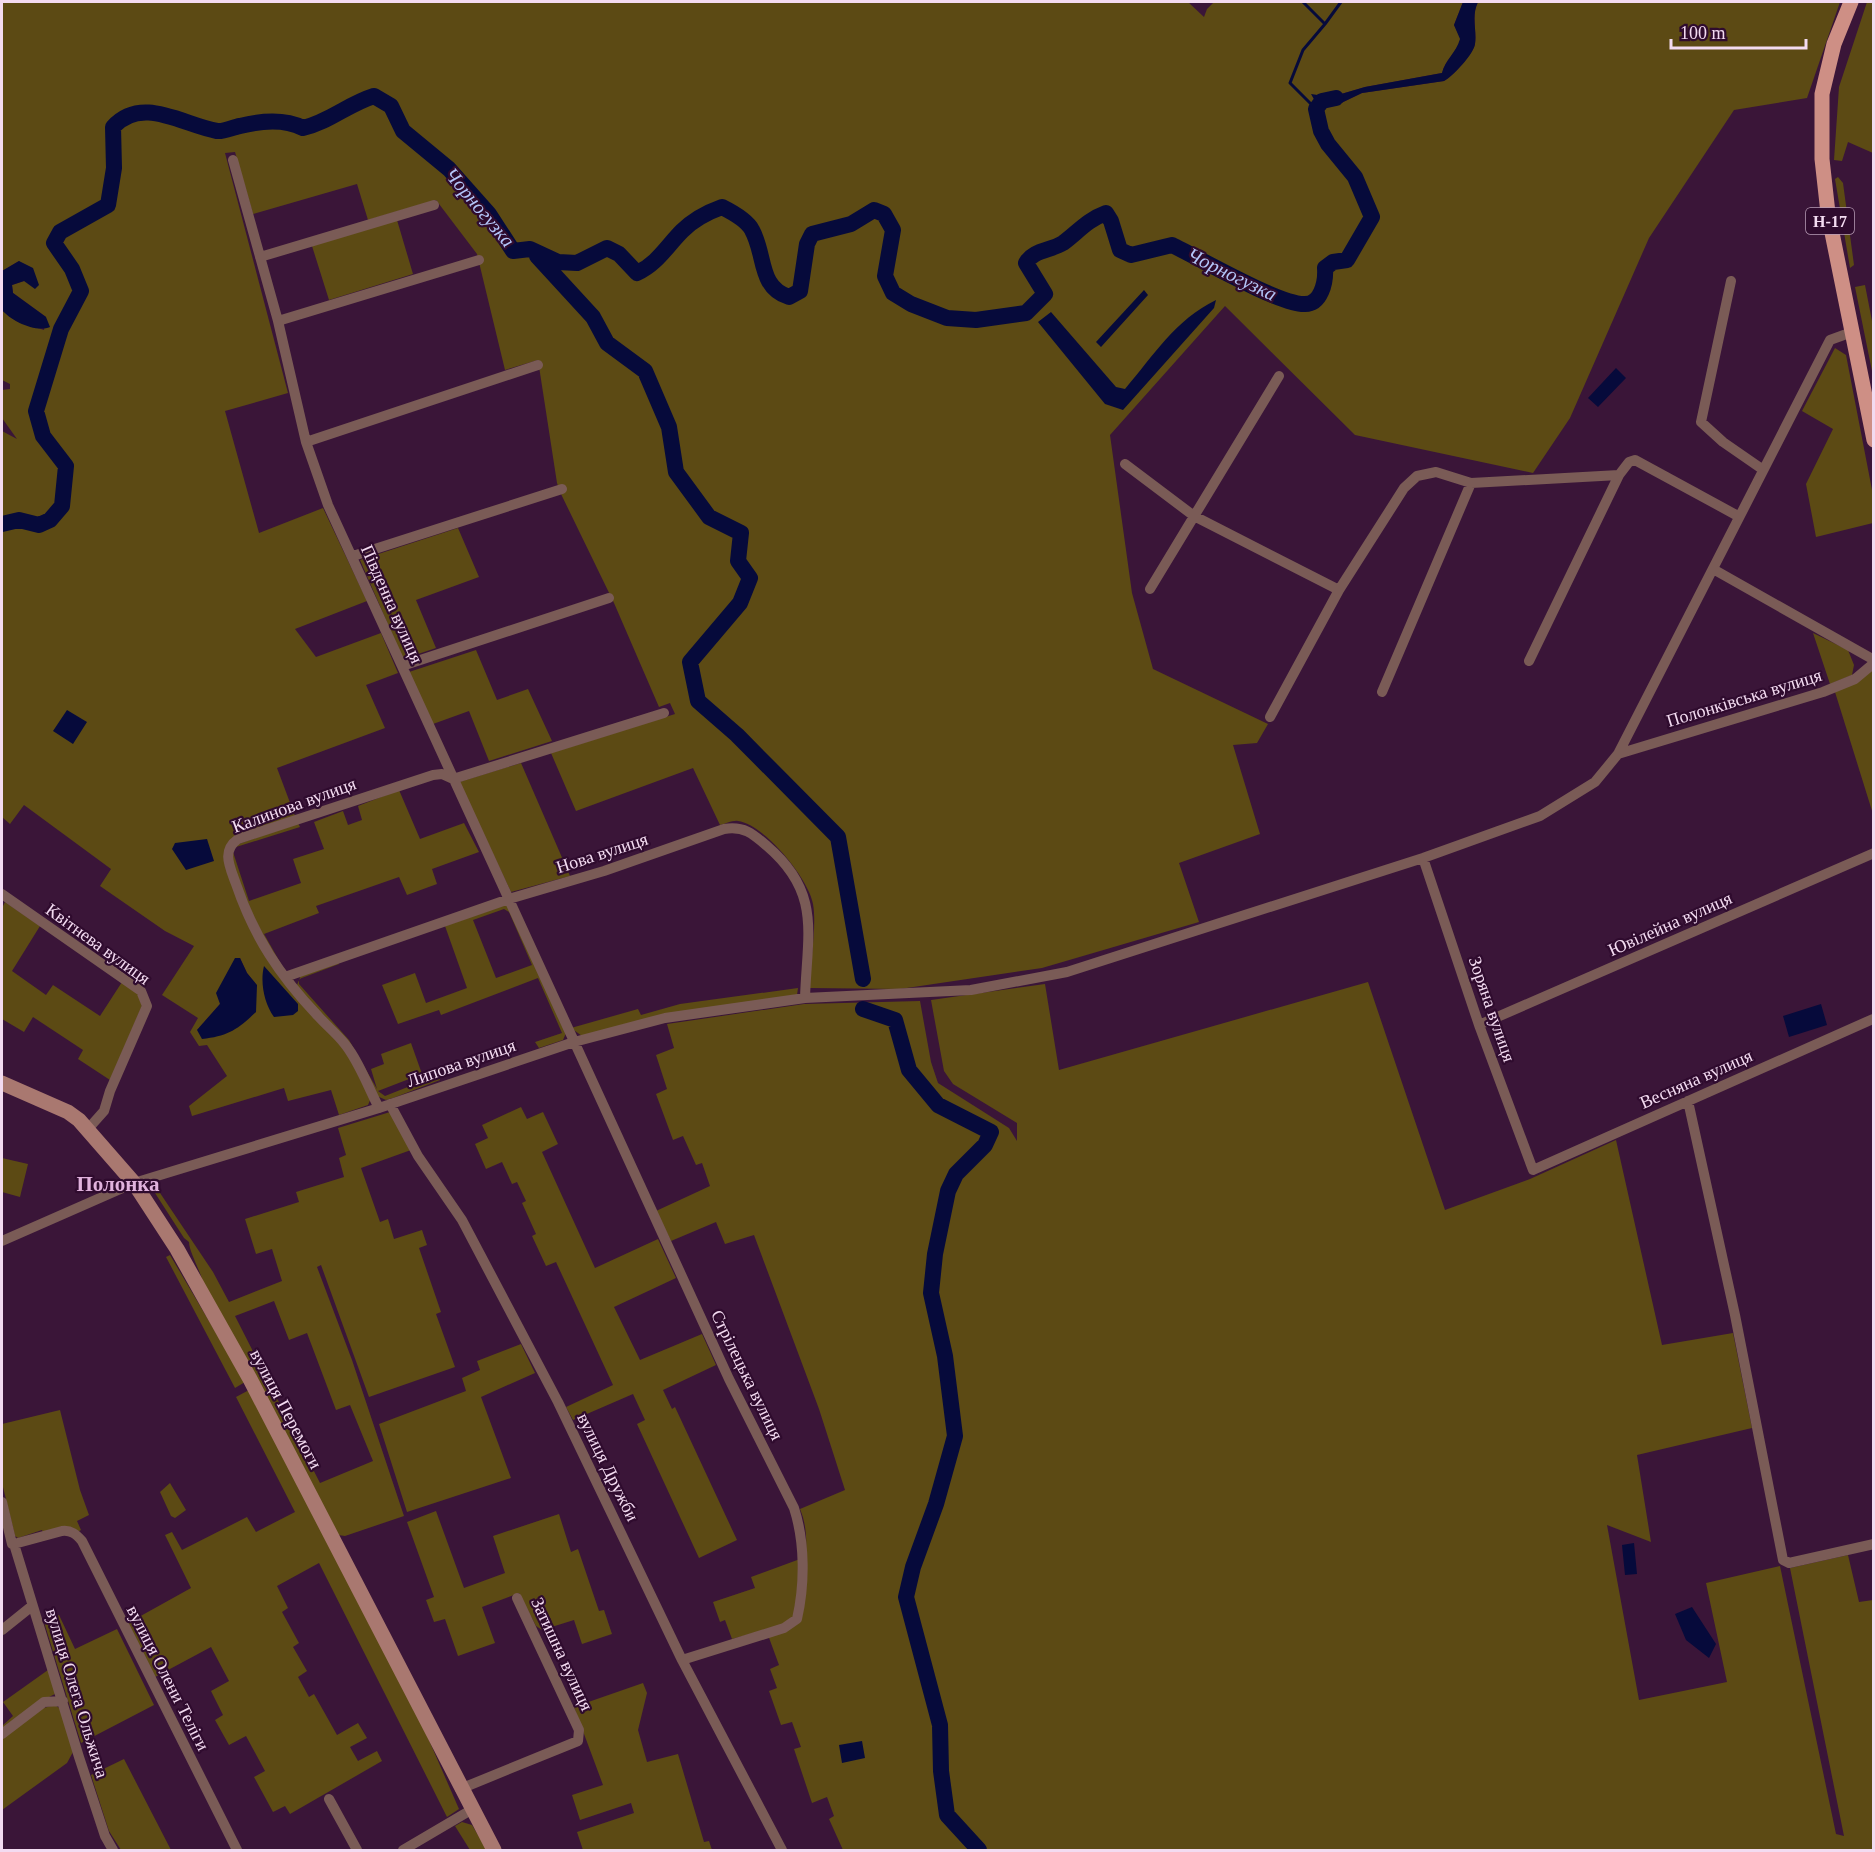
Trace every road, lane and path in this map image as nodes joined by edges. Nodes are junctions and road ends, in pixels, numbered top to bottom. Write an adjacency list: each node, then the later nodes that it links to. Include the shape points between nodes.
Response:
1 (1851, 2): 8 (main road, Н-17, via 1834,44 1822,94 1822,159 1828,213)
2 (233, 160): 4 (street, Південна вулиця)
3 (434, 205): 4 (street)
4 (260, 257): 7 (street, Південна вулиця)
5 (478, 260): 7 (street)
6 (1731, 281): 14 (street, via 1701,422)
7 (278, 321): 12 (street, Південна вулиця)
8 (1852, 332): 11 (main road, Н-17); 14 (street, Липова вулиця, via 1830,340)
9 (538, 365): 12 (street)
10 (1279, 376): 18 (street)
11 (1874, 440)
12 (306, 442): 20 (street, Південна вулиця, via 328,505)
13 (1125, 464): 18 (street)
14 (1762, 469): 19 (street, Липова вулиця)
15 (1619, 475): 16 (street); 19 (street, via 1635,460); 25 (street)
16 (1472, 483): 23 (street, via 1436,472 1417,476 1404,488); 28 (street)
17 (562, 489): 20 (street)
18 (1194, 516): 22 (street); 23 (street)
19 (1738, 516): 21 (street, Липова вулиця)
20 (353, 556): 27 (street, Південна вулиця)
21 (1713, 569): 26 (street); 31 (street, Липова вулиця)
22 (1150, 589)
23 (1339, 590): 30 (street)
24 (609, 598): 27 (street)
25 (1529, 661)
26 (1874, 661): 31 (street, Полонківська вулиця, via 1855,679 1823,692)
27 (402, 666): 32 (street, Південна вулиця)
28 (1382, 692)
29 (664, 713): 32 (street, Калинова вулиця)
30 (1270, 717)
31 (1618, 753): 34 (street, Липова вулиця, via 1595,782 1540,816)
32 (453, 778): 36 (street, Південна вулиця); 37 (street, Калинова вулиця, via 442,774 416,780 231,844 227,852 229,864 246,914)
33 (1874, 853): 40 (street, Ювілейна вулиця)
34 (1423, 858): 38 (street, Липова вулиця, via 1067,972 971,990); 40 (street, Зоряна вулиця)
35 (2, 894): 46 (street, Квітнева вулиця, via 146,998 147,1006 104,1111)
36 (509, 898): 37 (street, Нова вулиця); 38 (street, Нова вулиця, via 739,826 763,843 795,876 807,904); 41 (street, Південна вулиця)
37 (285, 977): 45 (street, Калинова вулиця, via 345,1044)
38 (805, 998): 41 (street, Липова вулиця, via 665,1018)
39 (1873, 1018): 43 (street, Весняна вулиця)
40 (1479, 1025): 47 (street, Зоряна вулиця)
41 (574, 1042): 44 (street, Липова вулиця); 56 (street, Стрілецька вулиця, via 801,1530 797,1619 784,1628)
42 (2, 1083): 46 (main road, вулиця Перемоги, via 68,1112)
43 (1688, 1101): 47 (street, Весняна вулиця); 52 (street, via 1783,1560 1789,1563)
44 (390, 1104): 45 (street, Липова вулиця); 56 (street, вулиця Дружби, via 418,1156 462,1220 553,1392)
45 (379, 1108): 48 (street, Липова вулиця)
46 (88, 1129): 48 (main road, вулиця Перемоги)
47 (1533, 1170)
48 (134, 1183): 49 (street, Липова вулиця); 59 (main road, вулиця Перемоги, via 250,1379)
49 (2, 1241)
50 (2, 1502): 51 (street, вулиця Олега Ольжича)
51 (13, 1544): 54 (street, вулиця Олега Ольжича); 63 (street, вулиця Олени Теліги, via 68,1530 82,1541)
52 (1874, 1544)
53 (517, 1598): 59 (street, Затишна вулиця, via 580,1735 578,1741)
54 (32, 1606): 55 (street); 57 (street, вулиця Олега Ольжича)
55 (2, 1630)
56 (682, 1660): 67 (street, вулиця Дружби)
57 (63, 1701): 58 (street, via 44,1702); 62 (street, вулиця Олега Ольжича)
58 (2, 1734)
59 (460, 1789): 61 (main road, вулиця Перемоги)
60 (329, 1799): 64 (street)
61 (471, 1810): 65 (street); 66 (main road, вулиця Перемоги)
62 (113, 1851)
63 (237, 1851)
64 (357, 1851)
65 (403, 1851)
66 (494, 1851)
67 (782, 1851)

